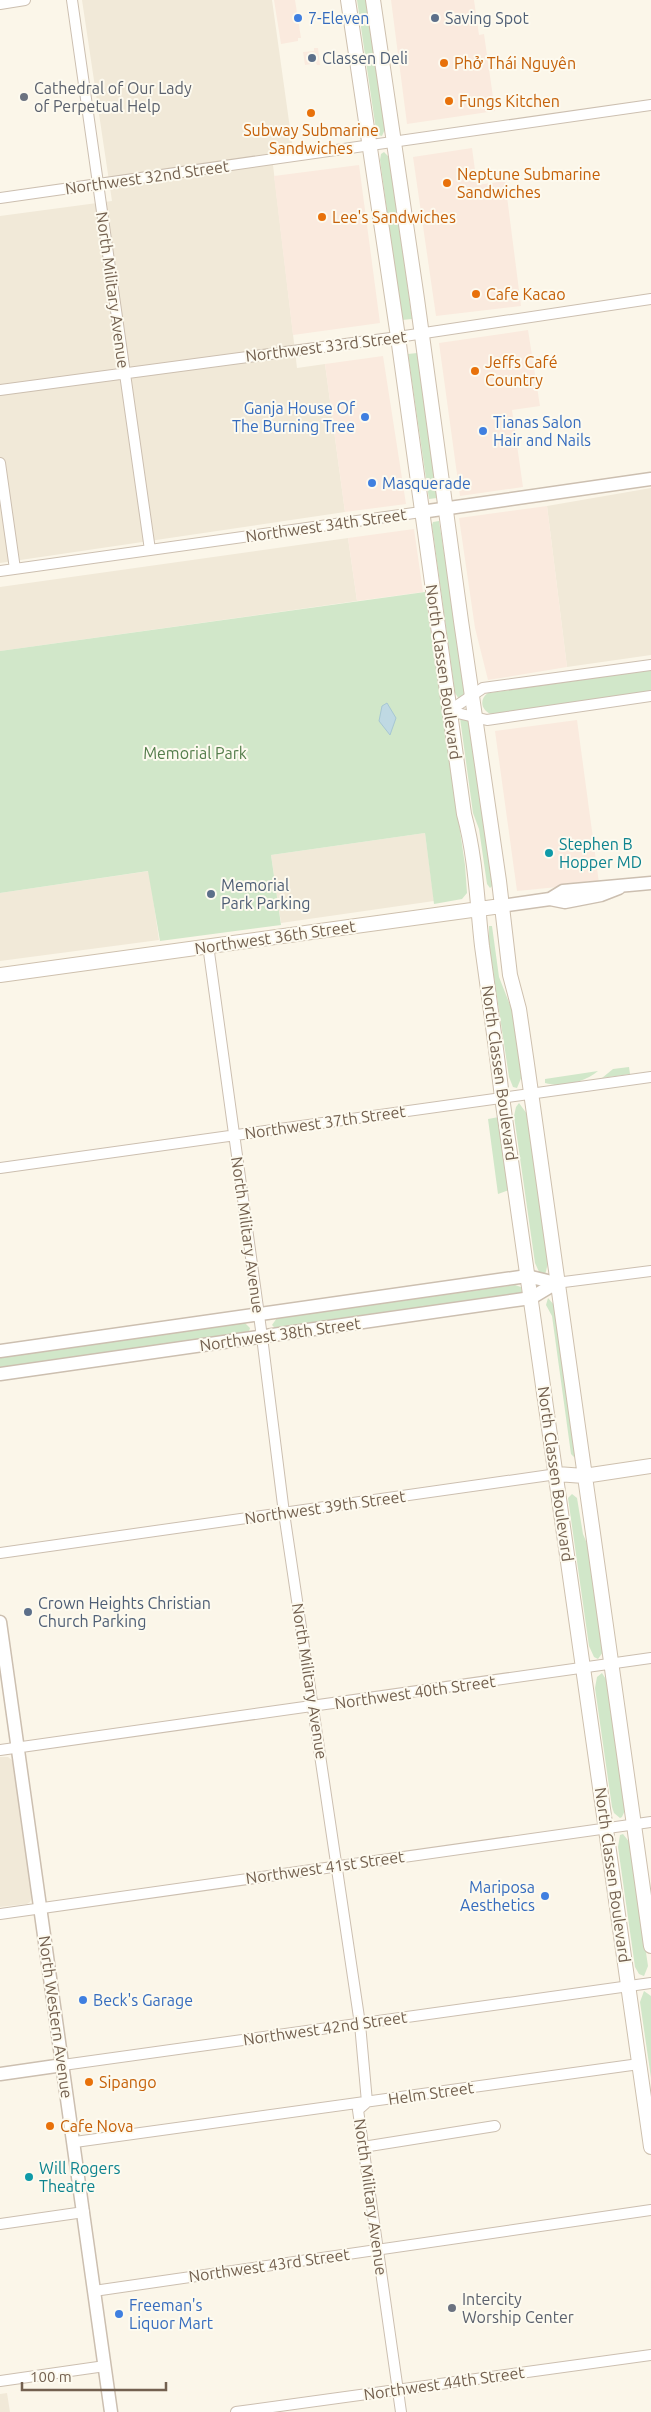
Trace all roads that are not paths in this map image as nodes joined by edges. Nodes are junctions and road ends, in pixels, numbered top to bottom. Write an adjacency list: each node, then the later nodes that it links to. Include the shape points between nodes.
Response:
1 (25, 0): 5 (street)
2 (72, 0): 9 (street, North Military Avenue)
3 (348, 0): 8 (main road, North Classen Boulevard)
4 (372, 0): 7 (main road, North Classen Boulevard)
5 (0, 4)
6 (651, 105): 7 (street, Northwest 32nd Street)
7 (393, 142): 8 (street, Northwest 32nd Street); 12 (main road, North Classen Boulevard)
8 (369, 146): 9 (street, Northwest 32nd Street); 13 (main road, North Classen Boulevard)
9 (98, 184): 10 (street, Northwest 32nd Street); 14 (street, North Military Avenue)
10 (0, 198)
11 (651, 299): 12 (street, Northwest 33rd Street)
12 (422, 334): 13 (street, Northwest 33rd Street); 18 (main road, North Classen Boulevard)
13 (398, 337): 14 (street, Northwest 33rd Street); 19 (main road, North Classen Boulevard)
14 (125, 373): 15 (street, Northwest 33rd Street); 20 (street, North Military Avenue)
15 (0, 390)
16 (0, 463): 21 (street)
17 (651, 479): 18 (street, Northwest 34th Street)
18 (447, 508): 19 (street, Northwest 34th Street); 24 (main road, North Classen Boulevard)
19 (421, 512): 20 (street, Northwest 34th Street); 26 (main road, North Classen Boulevard)
20 (150, 550): 21 (street, Northwest 34th Street)
21 (15, 569): 22 (street, Northwest 34th Street)
22 (0, 571)
23 (651, 665): 24 (street, via 483,688)
24 (471, 695): 26 (street); 27 (main road, North Classen Boulevard)
25 (651, 696): 27 (street, via 487,720)
26 (449, 711): 27 (street); 30 (main road, North Classen Boulevard)
27 (474, 717): 29 (main road, North Classen Boulevard)
28 (651, 883): 29 (street, Northwest 36th Street, via 563,891 550,899)
29 (502, 906): 30 (main road, Northwest 36th Street); 34 (main road, North Classen Boulevard)
30 (479, 909): 31 (main road, Northwest 36th Street); 35 (main road, North Classen Boulevard)
31 (208, 945): 32 (main road, Northwest 36th Street); 36 (street, North Military Avenue)
32 (0, 975)
33 (651, 1077): 34 (street, Northwest 37th Street)
34 (530, 1093): 35 (street, Northwest 37th Street); 40 (main road, North Classen Boulevard)
35 (502, 1097): 36 (street, Northwest 37th Street); 39 (main road, North Classen Boulevard)
36 (234, 1135): 37 (street, Northwest 37th Street); 42 (street, North Military Avenue)
37 (0, 1168)
38 (651, 1271): 40 (street, Northwest 38th Street)
39 (528, 1276): 40 (street, Northwest 38th Street); 41 (main road, North Classen Boulevard); 42 (street, Northwest 38th Street)
40 (556, 1284): 41 (street, Northwest 38th Street); 48 (main road, North Classen Boulevard)
41 (531, 1298): 43 (street, Northwest 38th Street); 47 (main road, North Classen Boulevard)
42 (259, 1315): 43 (street, North Military Avenue); 44 (street, Northwest 38th Street)
43 (262, 1336): 45 (street, Northwest 38th Street); 49 (street, North Military Avenue)
44 (0, 1351)
45 (0, 1374)
46 (651, 1466): 48 (main road, Northwest 39th Street)
47 (556, 1474): 48 (main road, Northwest 39th Street); 49 (street, Northwest 39th Street); 54 (main road, North Classen Boulevard)
48 (584, 1476): 53 (main road, North Classen Boulevard)
49 (284, 1512): 50 (street, Northwest 39th Street); 55 (street, North Military Avenue)
50 (0, 1553)
51 (0, 1622): 56 (street, North Western Avenue)
52 (651, 1658): 53 (street, Northwest 40th Street)
53 (611, 1664): 54 (street, Northwest 40th Street); 59 (main road, North Classen Boulevard)
54 (584, 1668): 55 (street, Northwest 40th Street); 60 (main road, North Classen Boulevard)
55 (314, 1706): 56 (street, Northwest 40th Street); 61 (street, North Military Avenue)
56 (18, 1747): 57 (street, Northwest 40th Street); 62 (street, North Western Avenue)
57 (0, 1750)
58 (651, 1822): 59 (street, Northwest 41st Street)
59 (634, 1824): 60 (street, Northwest 41st Street); 64 (main road, North Classen Boulevard)
60 (606, 1828): 61 (street, Northwest 41st Street); 66 (main road, North Classen Boulevard)
61 (337, 1866): 62 (street, Northwest 41st Street); 67 (street, North Military Avenue)
62 (40, 1908): 63 (street, Northwest 41st Street); 68 (street, North Western Avenue)
63 (0, 1914)
64 (651, 1946)
65 (651, 1983): 66 (street, Northwest 42nd Street)
66 (628, 1986): 67 (street, Northwest 42nd Street); 69 (main road, North Classen Boulevard)
67 (360, 2024): 68 (street, Northwest 42nd Street); 71 (street, North Military Avenue)
68 (63, 2064): 70 (street, Northwest 42nd Street); 73 (street, North Western Avenue)
69 (639, 2064): 71 (street, Helm Street); 75 (main road, North Classen Boulevard)
70 (0, 2074)
71 (367, 2102): 73 (street, Helm Street); 74 (street, North Military Avenue, via 358,2110)
72 (495, 2126): 74 (street)
73 (75, 2142): 77 (street, North Western Avenue)
74 (363, 2146): 79 (street, North Military Avenue)
75 (651, 2146)
76 (651, 2210): 79 (street, Northwest 43rd Street)
77 (84, 2212): 78 (street); 80 (street, North Western Avenue)
78 (0, 2224)
79 (379, 2249): 80 (street, Northwest 43rd Street); 84 (street, North Military Avenue)
80 (94, 2291): 82 (street, North Western Avenue)
81 (651, 2356): 84 (street, Northwest 44th Street)
82 (105, 2366): 83 (street); 85 (street, North Western Avenue)
83 (0, 2381)
84 (398, 2390): 86 (street, Northwest 44th Street); 87 (street, North Military Avenue)
85 (111, 2412)
86 (236, 2412)
87 (401, 2412)

